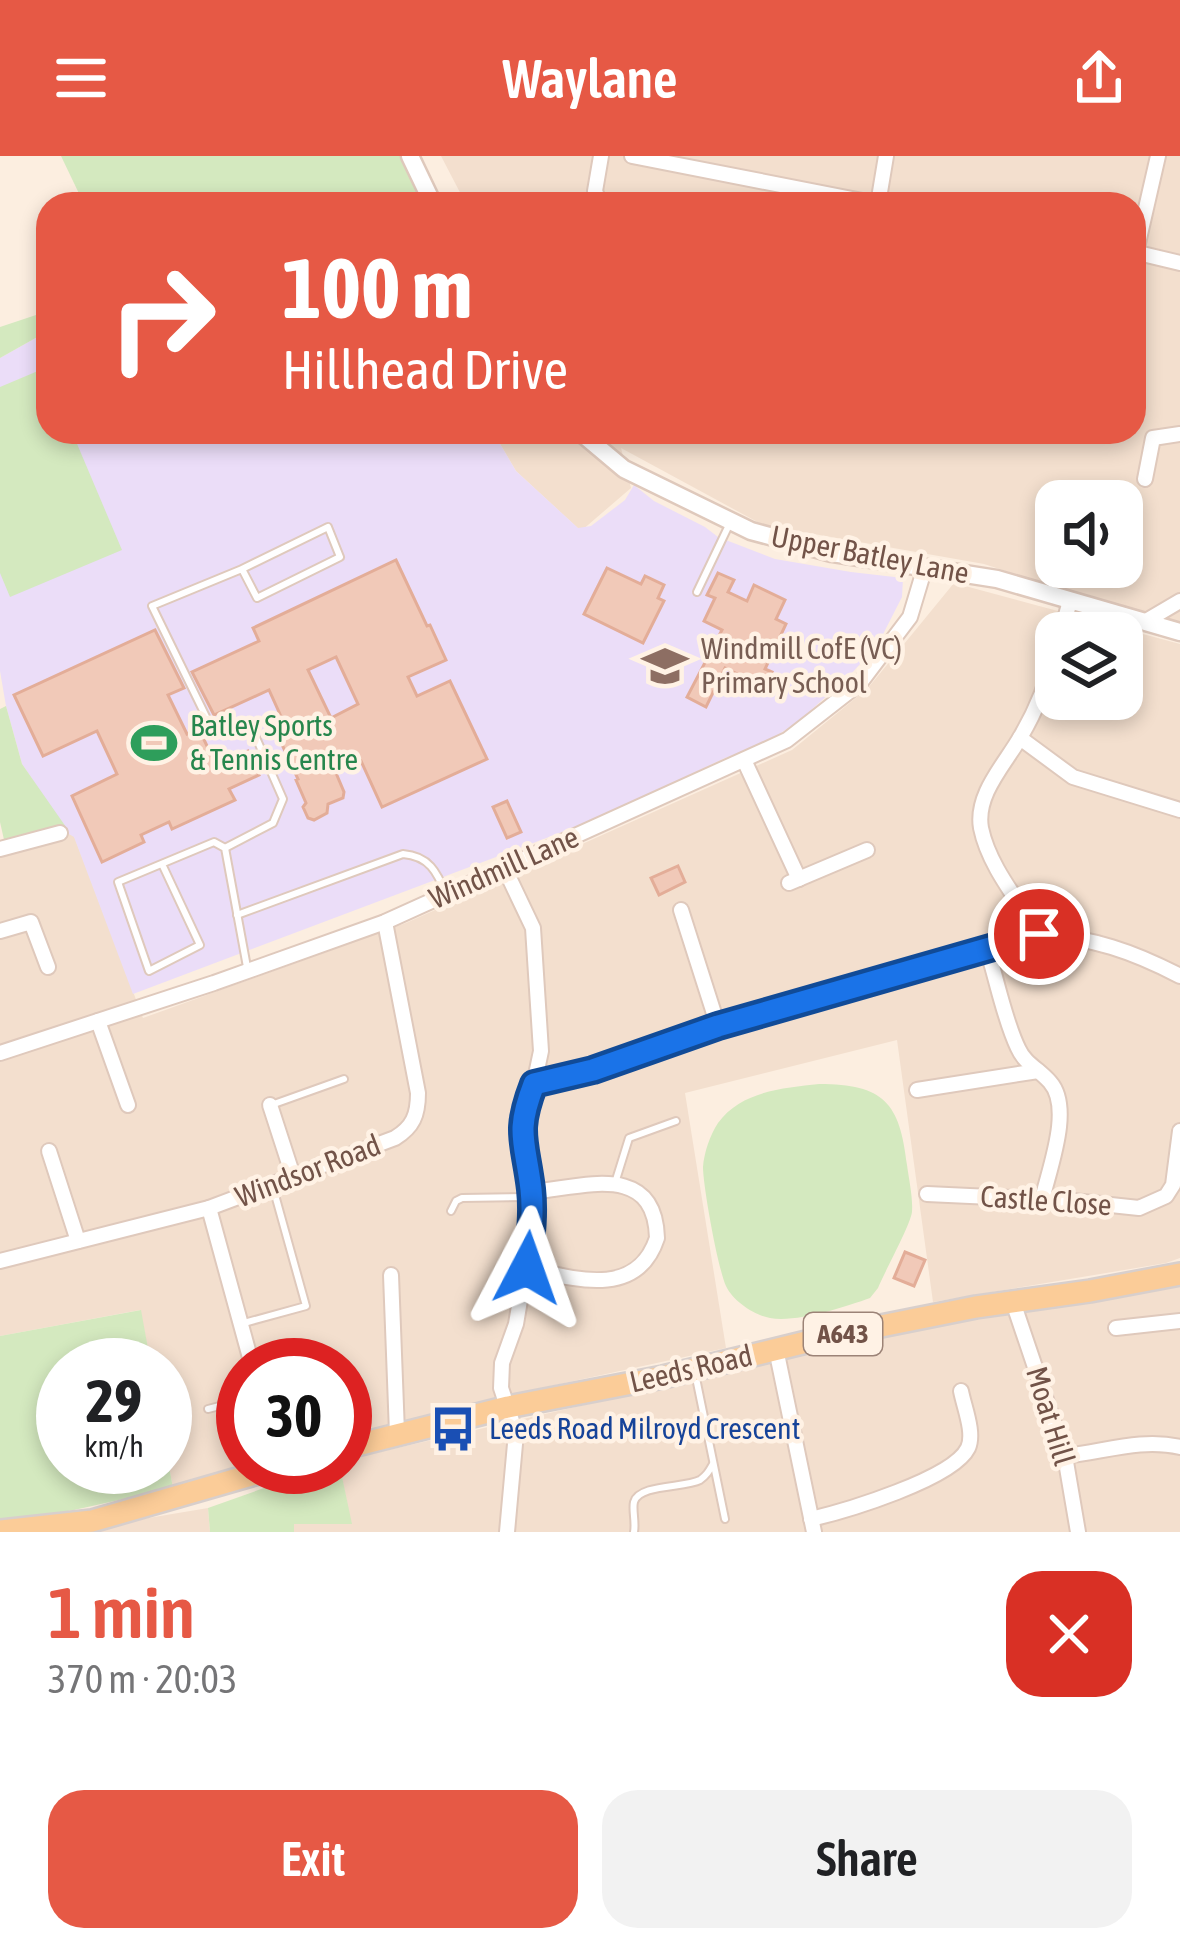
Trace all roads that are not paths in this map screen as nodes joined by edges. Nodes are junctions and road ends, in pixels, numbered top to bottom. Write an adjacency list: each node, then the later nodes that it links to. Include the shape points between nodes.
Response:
1 (410, 156): 6 (street)
2 (601, 156): 7 (street)
3 (886, 156): 9 (street)
4 (1158, 156): 10 (street)
5 (642, 157): 8 (street)
6 (427, 192)
7 (596, 192)
8 (779, 192)
9 (880, 192)
10 (1146, 206)
11 (1146, 255): 12 (street)
12 (1180, 263)
13 (1180, 434): 15 (street, via 1153,438)
14 (594, 444): 16 (street, Upper Batley Lane, via 624,469)
15 (1145, 479)
16 (731, 522): 17 (street, Upper Batley Lane, via 832,553); 19 (lane)
17 (926, 567): 20 (street, Upper Batley Lane); 27 (street, Windmill Lane, via 910,617 860,683 787,740)
18 (242, 569): 18 (lane, via 328,527 340,557 257,598); 31 (lane, via 152,606 212,729 254,733 284,799 273,823)
19 (697, 592)
20 (1070, 601): 22 (street); 23 (street, Upper Batley Lane)
21 (1180, 601): 23 (street)
22 (1067, 612)
23 (1146, 621): 24 (street, Upper Batley Lane)
24 (1180, 632)
25 (1035, 707): 26 (street)
26 (1020, 739): 28 (street, via 1073,777); 40 (street, via 980,821 994,863)
27 (744, 760): 32 (street, via 794,881); 34 (street, Windmill Lane)
28 (1180, 810)
29 (60, 833): 30 (street)
30 (0, 847)
31 (225, 848): 33 (lane, via 214,842); 37 (lane)
32 (867, 849)
33 (162, 864): 33 (lane, via 118,882 149,970 200,945)
34 (504, 867): 35 (street, Windmill Lane); 50 (street, via 533,928 541,1051)
35 (446, 894): 37 (lane, via 428,862 403,854); 38 (street, Windmill Lane)
36 (681, 910): 46 (street)
37 (237, 915): 43 (lane)
38 (385, 922): 43 (street, Windmill Lane); 57 (street, Windsor Road, via 418,1109 395,1138)
39 (0, 931): 42 (street, via 31,922)
40 (1039, 934): 41 (street); 44 (street, via 1079,937)
41 (987, 949): 46 (street); 48 (street, via 1015,1043)
42 (48, 968)
43 (248, 971): 45 (street, Windmill Lane)
44 (1180, 976)
45 (98, 1021): 47 (street, Windmill Lane); 52 (street)
46 (718, 1026): 50 (street)
47 (0, 1053)
48 (1038, 1071): 51 (street); 62 (street, via 1060,1099)
49 (344, 1079): 53 (lane)
50 (534, 1084): 61 (street, via 521,1130)
51 (917, 1090)
52 (128, 1105)
53 (270, 1105): 57 (street)
54 (676, 1121): 59 (lane, via 628,1138)
55 (1180, 1130): 62 (street, Castle Close, via 1166,1196 1138,1208)
56 (49, 1151): 65 (street)
57 (293, 1176): 58 (street, Windsor Road)
58 (272, 1184): 63 (street, Windsor Road); 72 (lane, via 306,1306)
59 (615, 1184): 61 (street); 67 (street, via 650,1207 657,1238 641,1265 611,1280)
60 (927, 1194): 62 (street, Castle Close)
61 (531, 1195): 64 (lane, via 462,1198); 67 (street)
62 (1042, 1199)
63 (209, 1208): 65 (street, Windsor Road); 72 (street)
64 (451, 1211)
65 (77, 1241): 66 (street, Windsor Road)
66 (0, 1261)
67 (527, 1268): 79 (street, via 502,1363)
68 (1180, 1274): 70 (main road, Leeds Road / A643)
69 (392, 1275): 81 (street)
70 (1012, 1302): 75 (main road, Leeds Road / A643); 84 (street, Moat Hill)
71 (1180, 1321): 73 (street)
72 (241, 1324): 74 (street)
73 (1116, 1328)
74 (245, 1338)
75 (776, 1349): 76 (main road, Leeds Road / A643); 88 (street)
76 (694, 1369): 79 (main road, Leeds Road / A643); 85 (lane)
77 (962, 1391): 88 (street, via 970,1438 962,1457)
78 (216, 1407): 80 (lane)
79 (508, 1407): 81 (main road, Leeds Road / A643); 92 (street, via 515,1433)
80 (208, 1409)
81 (397, 1433): 82 (main road, Leeds Road / A643)
82 (372, 1440)
83 (1180, 1447): 84 (street, via 1139,1443)
84 (1065, 1456): 94 (street, Moat Hill)
85 (713, 1464): 87 (lane); 93 (lane, via 696,1482 638,1495)
86 (216, 1487): 89 (main road)
87 (725, 1519)
88 (813, 1525)
89 (93, 1526): 90 (main road)
90 (24, 1530): 91 (main road)
91 (0, 1532)
92 (507, 1532)
93 (634, 1532)
94 (1078, 1532)

